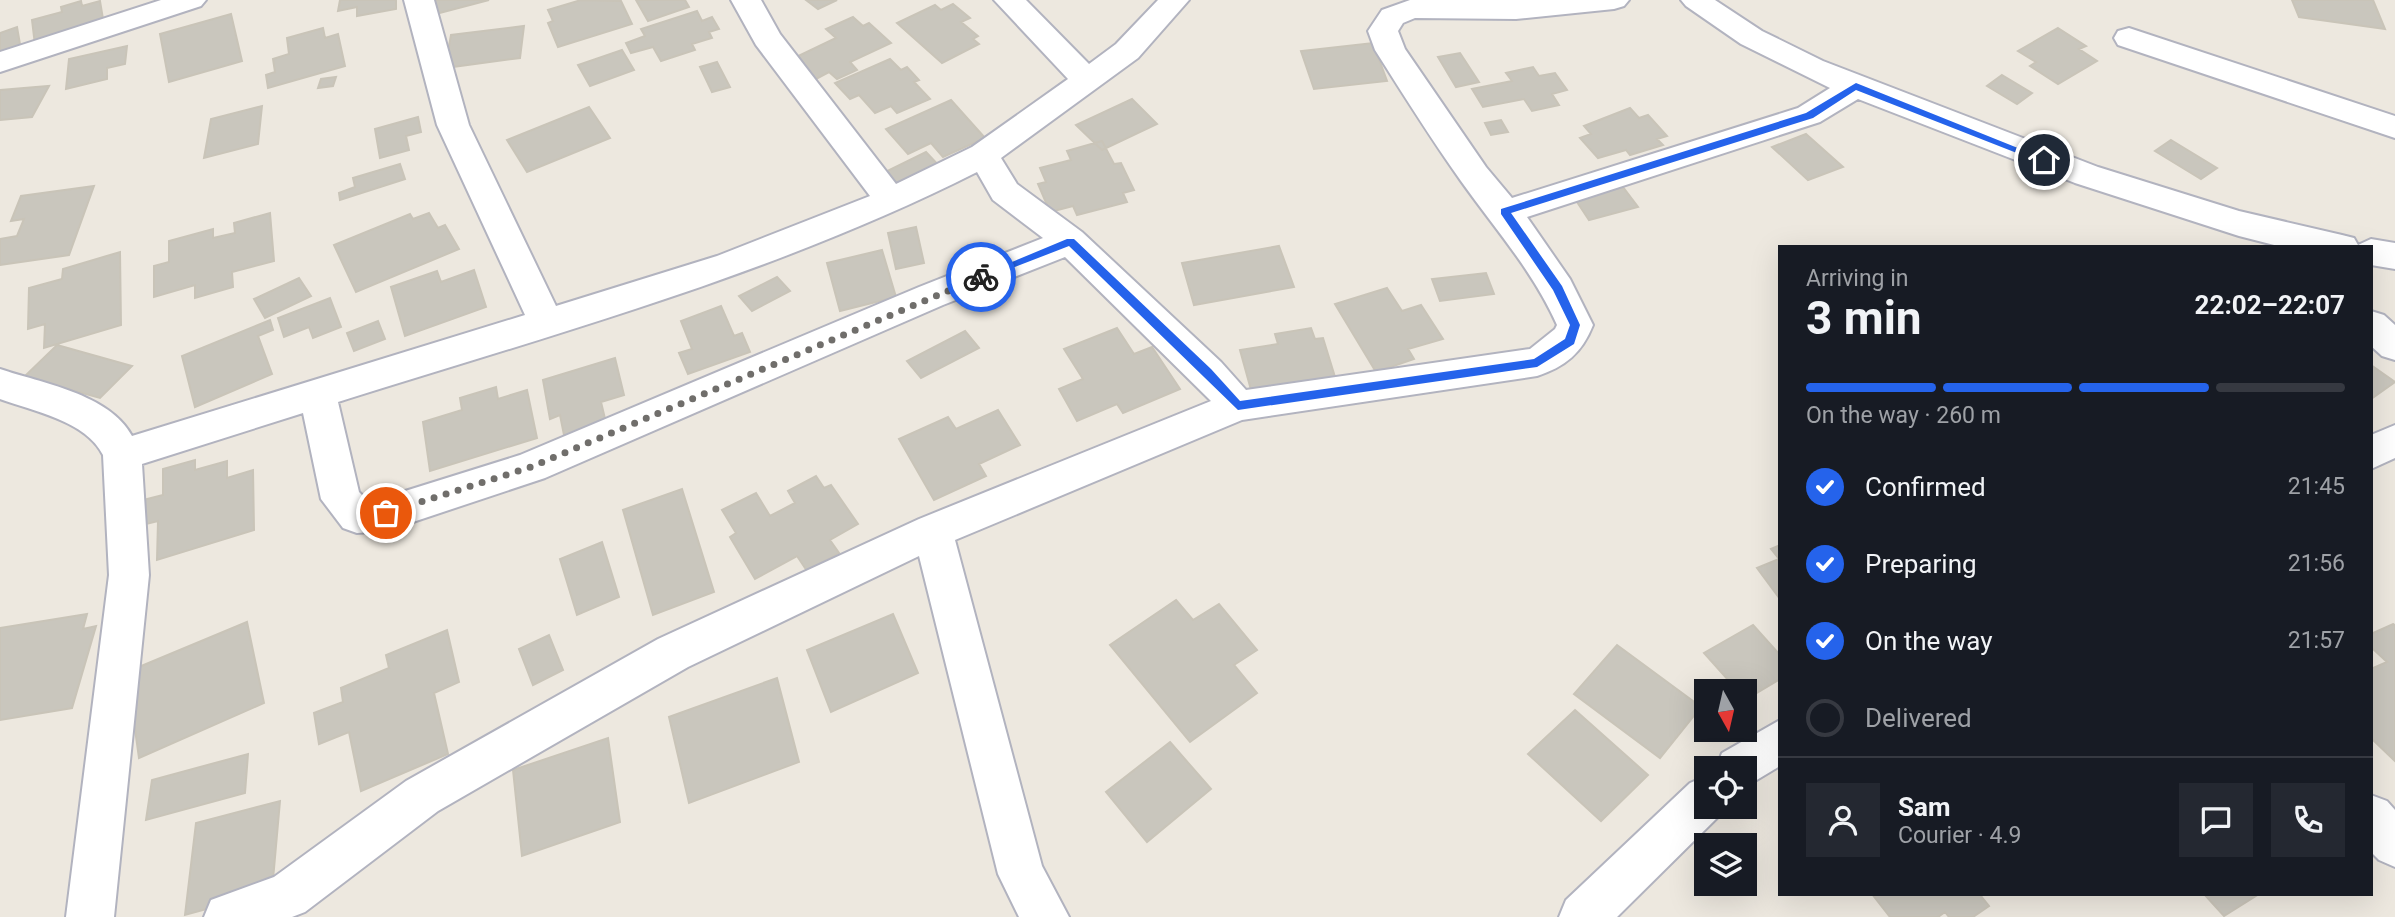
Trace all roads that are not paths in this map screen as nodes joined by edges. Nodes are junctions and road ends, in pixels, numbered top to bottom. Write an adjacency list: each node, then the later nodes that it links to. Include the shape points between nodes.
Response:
1 (191, 0): 9 (street)
2 (419, 0): 21 (street, via 453,125)
3 (746, 0): 14 (street, via 767,38)
4 (1009, 0): 10 (street)
5 (1174, 0): 10 (street, via 1128,51)
6 (1614, 0): 15 (street, via 1516,10 1411,9 1392,16 1383,31 1390,50 1474,176)
7 (1696, 0): 11 (street, via 1721,20 1785,55)
8 (2129, 38): 12 (street)
9 (0, 62)
10 (1086, 79): 13 (street)
11 (1856, 86): 15 (street, via 1809,115); 17 (street, via 2067,169)
12 (2395, 127)
13 (982, 155): 14 (street); 16 (street, via 1004,192)
14 (891, 201): 21 (street, via 729,265)
15 (1505, 212): 26 (street, via 1558,288 1575,325 1570,341 1556,352 1537,362)
16 (1070, 241): 25 (street, via 531,467 386,513 357,516 341,499); 26 (street)
17 (2279, 241): 18 (street)
18 (2321, 245)
19 (2373, 252): 20 (street)
20 (2395, 256)
21 (547, 324): 25 (street)
22 (2373, 326): 23 (street)
23 (2395, 346)
24 (0, 384): 29 (street, via 80,412 112,435)
25 (317, 392): 29 (street)
26 (1238, 406): 30 (street)
27 (2395, 440): 28 (street)
28 (2373, 452)
29 (122, 455): 36 (street, via 129,575)
30 (933, 531): 37 (street, via 673,653 422,796 288,895); 38 (street, via 1021,874)
31 (1778, 742): 32 (street)
32 (1757, 756)
33 (1694, 810): 39 (street)
34 (2373, 819): 35 (street)
35 (2395, 844)
36 (90, 917)
37 (228, 917)
38 (1045, 917)
39 (1583, 917)

